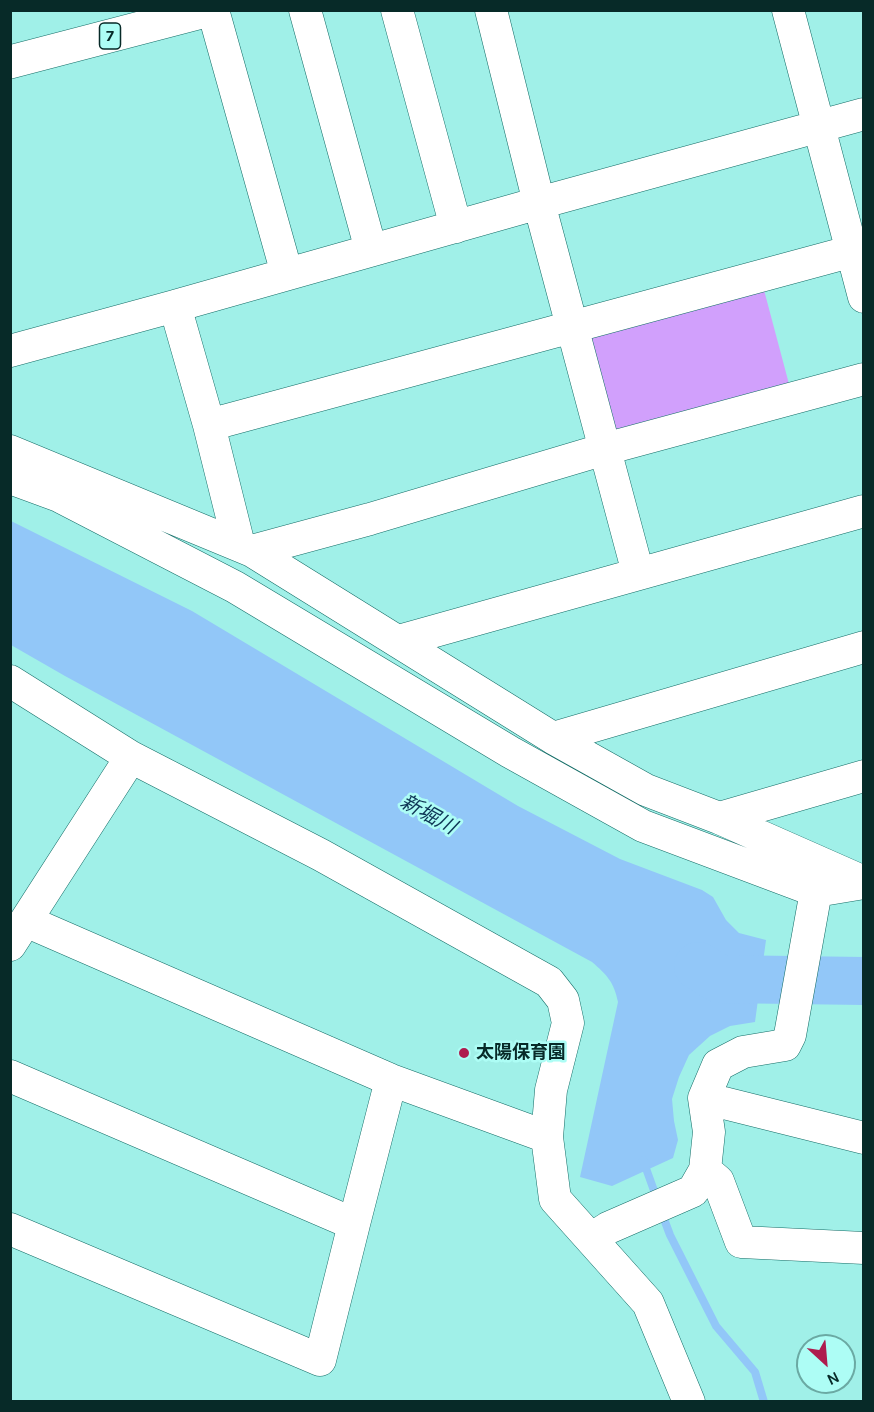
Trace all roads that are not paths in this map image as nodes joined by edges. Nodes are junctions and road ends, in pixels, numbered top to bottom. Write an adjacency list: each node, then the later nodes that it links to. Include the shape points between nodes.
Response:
1 (211, 10): 6 (main road, 7); 13 (street)
2 (305, 10): 11 (street)
3 (397, 10): 10 (street)
4 (491, 10): 9 (street)
5 (788, 10): 8 (street)
6 (10, 62)
7 (864, 114): 8 (street)
8 (818, 127): 9 (street); 12 (street)
9 (539, 203): 10 (street); 16 (street)
10 (456, 227): 11 (street)
11 (371, 250): 13 (street)
12 (857, 250): 14 (street); 16 (street)
13 (287, 274): 15 (street)
14 (864, 297)
15 (175, 306): 17 (street); 19 (street)
16 (572, 326): 19 (street); 20 (street)
17 (10, 351)
18 (864, 379): 20 (street)
19 (209, 425): 24 (street)
20 (605, 449): 24 (street, via 370,519); 25 (street)
21 (10, 452): 24 (street)
22 (10, 478): 34 (street, via 59,496 235,587 510,752 643,826)
23 (864, 511): 25 (street)
24 (246, 548): 26 (street)
25 (638, 573): 26 (street)
26 (399, 641): 29 (street)
27 (864, 647): 29 (street)
28 (10, 681): 30 (street)
29 (553, 738): 32 (street, via 646,790)
30 (131, 757): 35 (street); 39 (street, via 321,855 549,982 563,1000 568,1023 551,1090)
31 (864, 776): 32 (street)
32 (719, 818): 33 (street)
33 (864, 883): 34 (street)
34 (814, 898): 38 (street, via 785,1045 743,1052 718,1065)
35 (19, 933): 37 (street)
36 (10, 1076): 42 (street)
37 (391, 1080): 39 (street); 42 (street)
38 (704, 1098): 40 (street); 41 (street, via 709,1132)
39 (547, 1137): 44 (street, via 555,1199)
40 (864, 1138)
41 (699, 1180): 44 (street); 45 (street, via 718,1181 741,1242)
42 (354, 1224): 43 (street, via 320,1360)
43 (10, 1229)
44 (599, 1233): 46 (street, via 648,1303)
45 (864, 1248)
46 (689, 1401)

